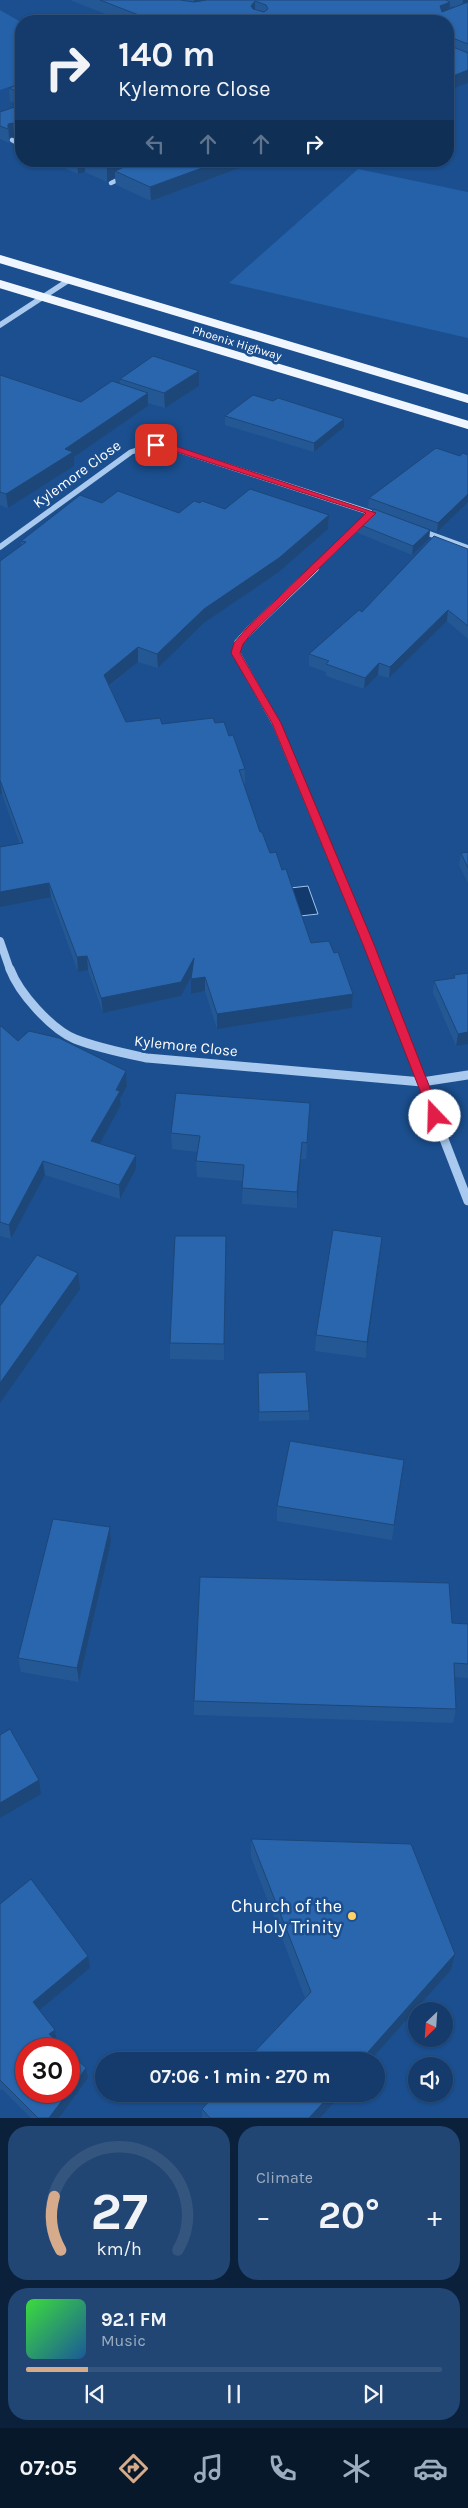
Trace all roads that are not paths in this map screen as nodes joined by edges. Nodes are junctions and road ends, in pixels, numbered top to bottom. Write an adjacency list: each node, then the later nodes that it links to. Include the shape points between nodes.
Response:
1 (12, 140): 2 (street)
2 (15, 142)
3 (135, 173): 4 (street)
4 (111, 182)
5 (0, 259): 6 (main road, Phoenix Highway)
6 (69, 280): 8 (street); 10 (main road, Phoenix Highway)
7 (0, 284): 8 (main road, Phoenix Highway)
8 (43, 298): 9 (street); 11 (main road, Phoenix Highway)
9 (0, 325)
10 (468, 399)
11 (468, 425)
12 (372, 513): 13 (street); 15 (street, Kylemore Close, via 156,445 131,452); 19 (street, via 249,631 238,643 236,653 276,723)
13 (389, 519)
14 (415, 528): 16 (street)
15 (0, 547)
16 (468, 548)
17 (0, 941): 19 (street, Kylemore Close, via 13,977 33,1007 73,1038 108,1050 147,1058)
18 (468, 1075): 19 (street, Kylemore Close)
19 (422, 1082): 20 (street)
20 (468, 1201)

